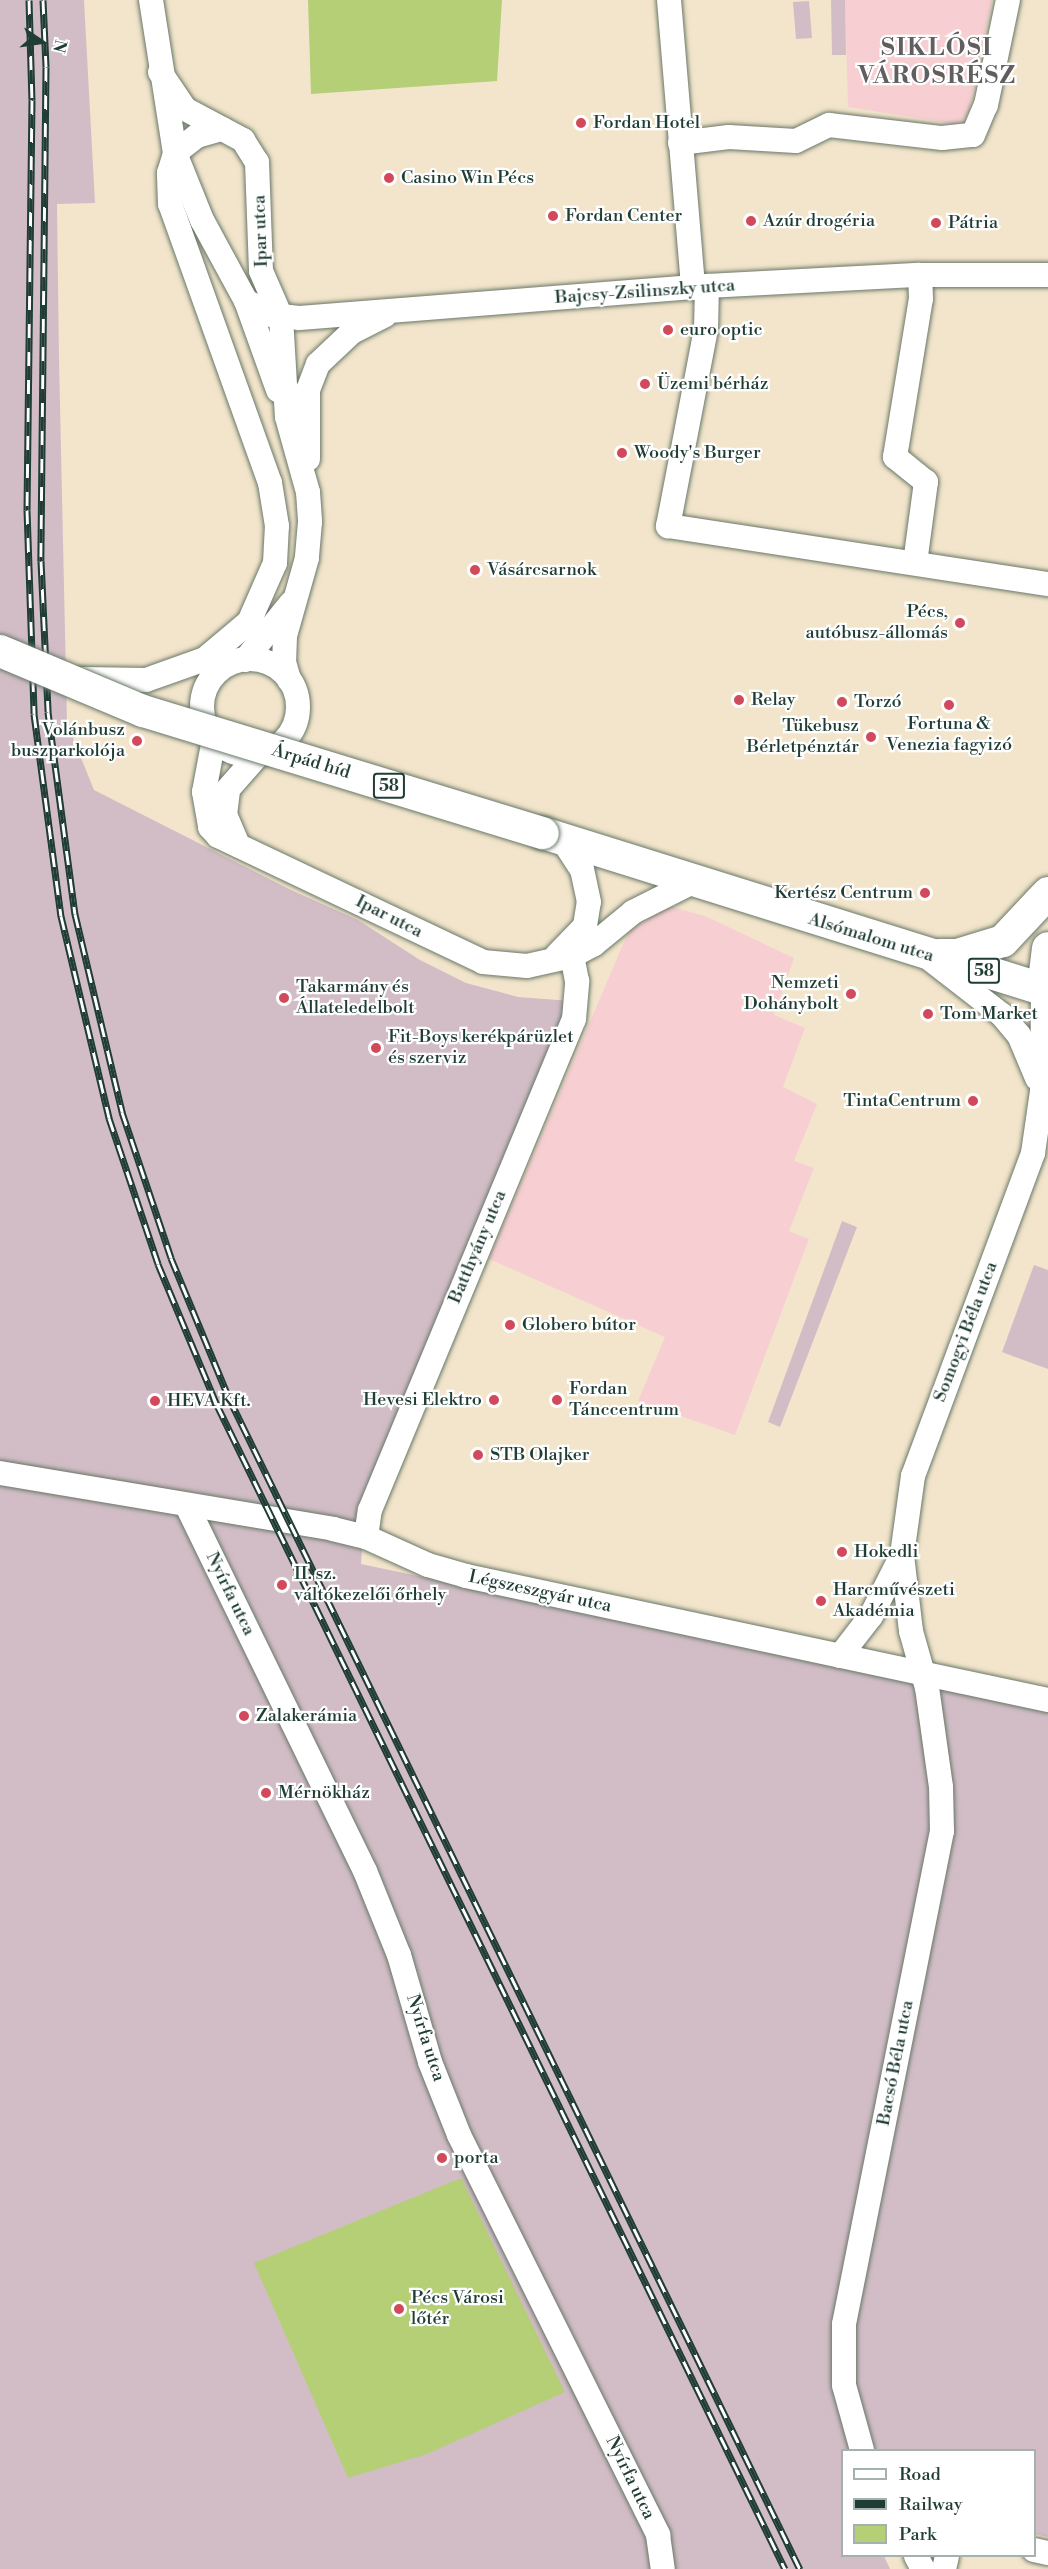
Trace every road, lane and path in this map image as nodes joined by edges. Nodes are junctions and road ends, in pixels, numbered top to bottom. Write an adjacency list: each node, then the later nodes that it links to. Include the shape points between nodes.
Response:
1 (151, 0): 4 (street, Ipar utca)
2 (669, 0): 6 (street)
3 (1008, 0): 6 (street, via 986,105 973,135 942,138 829,125 796,141 729,137)
4 (160, 72): 5 (street, Ipar utca, via 185,110); 7 (street, Ipar utca)
5 (222, 129): 7 (street, via 196,136); 13 (street, Ipar utca, via 243,140 257,162 261,271)
6 (680, 143): 10 (street)
7 (176, 153): 11 (street, Ipar utca, via 202,220); 21 (street, bridge, via 169,172 170,204 258,446 275,509 275,563 259,606 225,645 183,668 131,682)
8 (920, 275): 9 (street, Bajcsy-Zsilinszky utca); 10 (street, Bajcsy-Zsilinszky utca); 16 (street, via 921,299 895,457 926,482)
9 (1048, 275)
10 (700, 287): 12 (street, Bajcsy-Zsilinszky utca); 16 (street, via 706,329 668,526)
11 (246, 301): 13 (street, Bajcsy-Zsilinszky utca); 14 (street, Ipar utca)
12 (399, 309): 13 (street, Bajcsy-Zsilinszky utca); 15 (street, via 352,332 318,364 308,390)
13 (290, 317): 14 (street, Ipar utca)
14 (288, 417): 15 (street, Ipar utca, via 294,452)
15 (308, 492): 18 (street, Ipar utca, via 307,558)
16 (915, 563): 17 (street)
17 (1048, 584)
18 (293, 601): 20 (street, Ipar utca); 22 (street, Ipar utca, via 283,649)
19 (0, 651): 21 (main road, Árpád híd / 58, bridge)
20 (244, 660): 22 (street, via 270,664); 23 (street, Ipar utca, via 220,670 207,687 202,710)
21 (57, 675): 25 (main road, Árpád híd / 58, bridge, via 143,711)
22 (289, 680): 24 (street, Ipar utca, via 298,706 293,728 279,746)
23 (214, 739): 24 (street, via 234,753); 26 (street, Ipar utca, via 204,792 207,816 219,836)
24 (258, 755): 26 (street, Ipar utca, via 228,789 225,815)
25 (552, 836): 27 (main road, Árpád híd / 58); 32 (street, via 582,870 588,916 577,938)
26 (238, 844): 32 (street, Ipar utca, via 475,959 507,967)
27 (695, 881): 30 (main road, Alsómalom utca / 58); 31 (street, Ipar utca, via 633,912 593,945)
28 (1048, 893): 30 (main road, via 1003,941 957,955)
29 (1048, 948): 33 (main road)
30 (924, 955): 33 (main road, Alsómalom utca / 58); 34 (street, via 1011,1025)
31 (572, 956): 32 (street, Ipar utca); 37 (street, Batthyány utca, via 578,981 574,1019 370,1510)
32 (546, 964)
33 (1046, 990): 34 (street, Somogyi Béla utca)
34 (1042, 1091): 38 (street, Somogyi Béla utca, via 1033,1153 1018,1198 913,1476)
35 (0, 1473): 36 (street, Légszeszgyár utca)
36 (187, 1506): 37 (street, Légszeszgyár utca); 43 (street, Nyírfa utca, via 365,1871 399,1955 430,2062 459,2135 658,2535)
37 (366, 1537): 39 (street, Légszeszgyár utca, via 428,1565 466,1576)
38 (902, 1555): 39 (street, via 871,1616); 40 (street, Somogyi Béla utca, via 911,1631)
39 (840, 1656): 40 (street, Légszeszgyár utca)
40 (923, 1675): 41 (street, Légszeszgyár utca); 42 (street, Bacsó Béla utca, via 941,1787 942,1831 844,2324 844,2385)
41 (1048, 1700)
42 (860, 2449)
43 (663, 2569)

